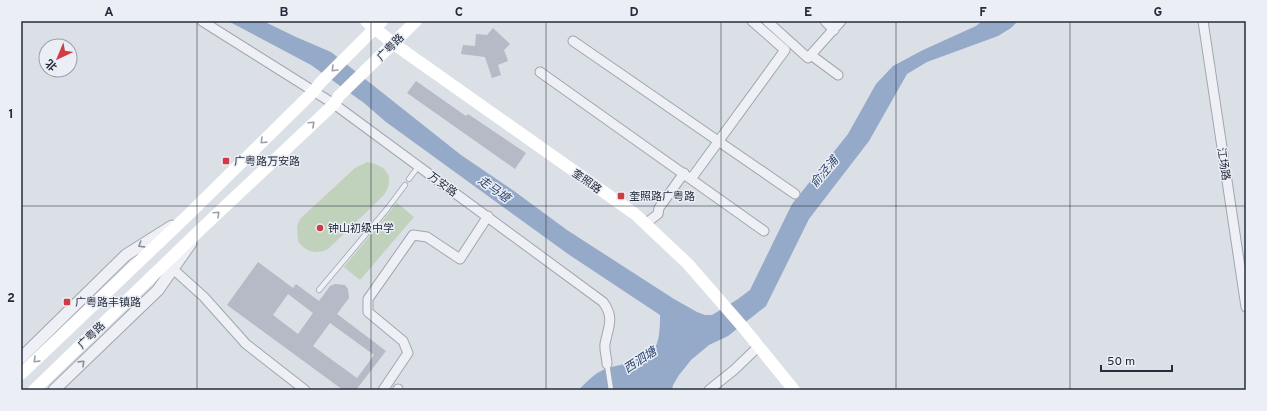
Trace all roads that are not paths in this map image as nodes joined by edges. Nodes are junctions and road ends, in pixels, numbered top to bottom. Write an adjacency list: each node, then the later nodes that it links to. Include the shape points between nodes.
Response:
1 (202, 21): 15 (street, 万安路)
2 (416, 21): 11 (main road, 广粤路)
3 (752, 21): 17 (street, via 785,50)
4 (767, 21): 12 (street, via 808,58)
5 (824, 21): 9 (street)
6 (841, 21): 9 (street)
7 (1203, 21): 30 (street, 江场路)
8 (374, 23): 11 (main road, 奎照路); 15 (main road, 广粤路, one-way to 15)
9 (834, 30): 12 (street)
10 (573, 41): 17 (street)
11 (394, 44): 16 (main road, 广粤路); 25 (main road, 奎照路, via 629,210)
12 (811, 55): 14 (street)
13 (540, 72): 19 (street)
14 (838, 75)
15 (317, 87): 16 (street, 万安路); 24 (main road, 广粤路, one-way to 24)
16 (336, 100): 18 (street, 万安路); 26 (main road, 广粤路, one-way to 16)
17 (719, 141): 19 (street); 22 (street)
18 (418, 166): 20 (lane); 23 (street, 万安路)
19 (688, 176): 25 (street, via 659,208 658,214); 27 (street)
20 (409, 179)
21 (405, 185): 29 (lane)
22 (795, 194)
23 (488, 216): 33 (street, 万安路, via 604,302 610,316 605,346); 38 (street, via 460,259 427,237 413,235 368,299 368,312 403,341 408,353)
24 (186, 217): 32 (street, 广粤路, one-way to 32, via 126,255); 34 (main road, 广粤路, one-way to 34)
25 (645, 224): 31 (main road, 奎照路, via 688,264)
26 (200, 230): 28 (street, 广粤路); 35 (main road, 广粤路)
27 (764, 231)
28 (173, 269): 36 (street, 广粤路, one-way to 28, via 158,290); 37 (street, via 204,297 246,344)
29 (319, 290)
30 (1246, 307)
31 (759, 346): 40 (street); 41 (main road, 奎照路)
32 (21, 358)
33 (607, 364): 39 (lane, 万安路)
34 (21, 374)
35 (34, 390)
36 (54, 390)
37 (305, 390)
38 (383, 390)
39 (611, 390)
40 (709, 390)
41 (794, 390)

